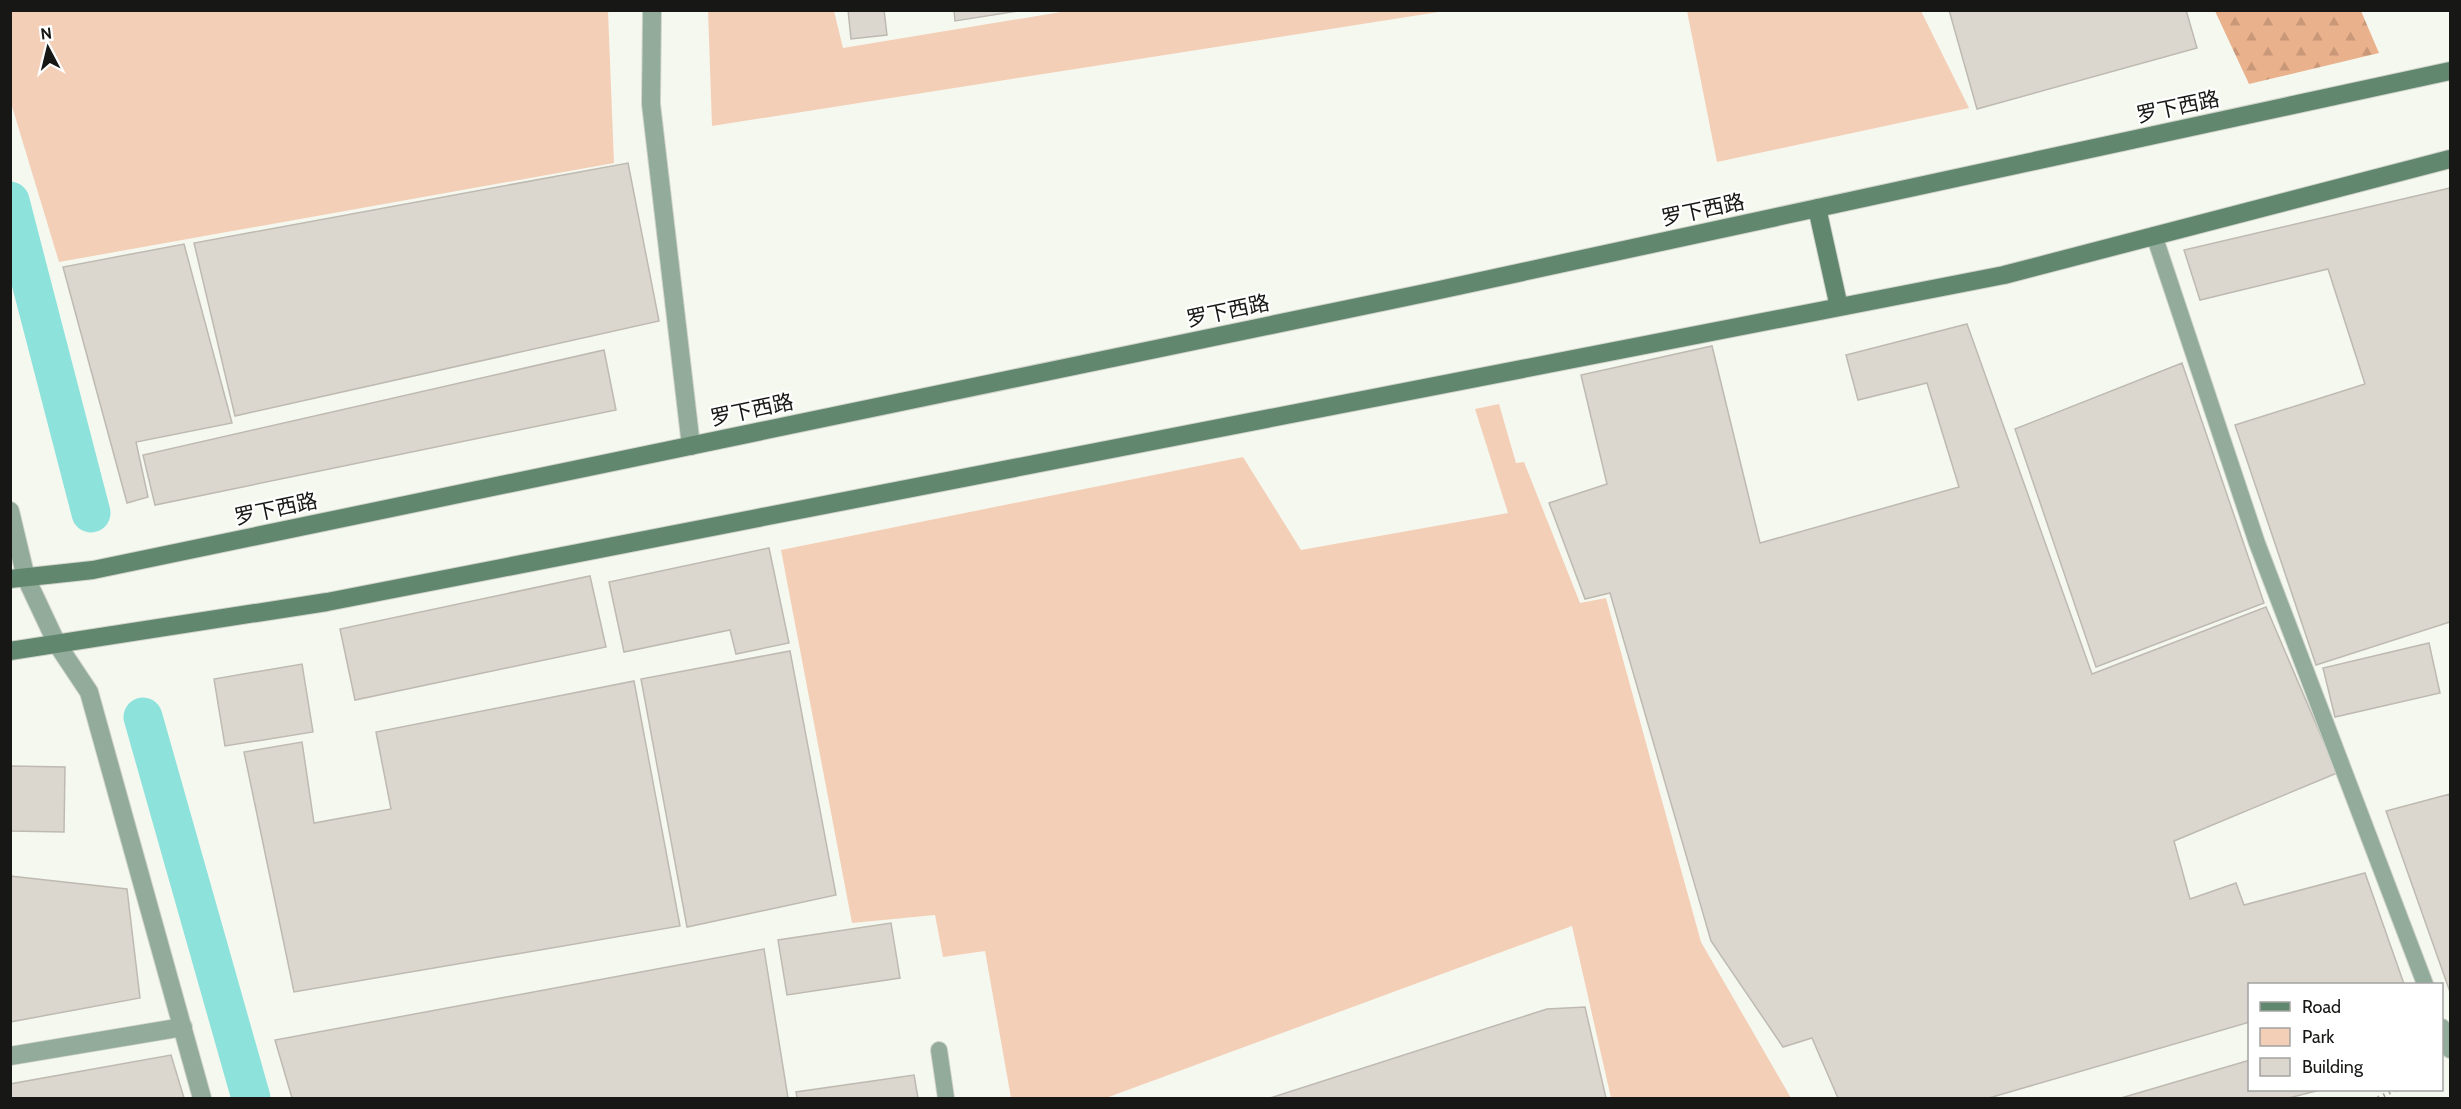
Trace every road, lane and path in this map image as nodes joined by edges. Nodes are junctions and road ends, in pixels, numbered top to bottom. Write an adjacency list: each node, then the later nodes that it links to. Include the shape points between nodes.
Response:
1 (652, 10): 7 (street, via 651,104)
2 (2451, 71): 4 (main road, 罗下西路)
3 (2451, 159): 5 (main road)
4 (1817, 208): 6 (main road); 7 (main road, 罗下西路)
5 (2154, 235): 6 (main road, via 2004,275); 12 (lane, via 2257,543)
6 (1839, 307): 10 (main road, via 327,603)
7 (691, 446): 9 (main road, 罗下西路, via 93,570)
8 (10, 511): 9 (street)
9 (18, 578): 10 (street)
10 (57, 644): 11 (main road); 13 (street, via 89,692)
11 (10, 651)
12 (2425, 983)
13 (183, 1027): 17 (street); 18 (street)
14 (2443, 1030): 16 (lane)
15 (939, 1050): 19 (lane)
16 (2451, 1050)
17 (10, 1056)
18 (202, 1098)
19 (946, 1098)

